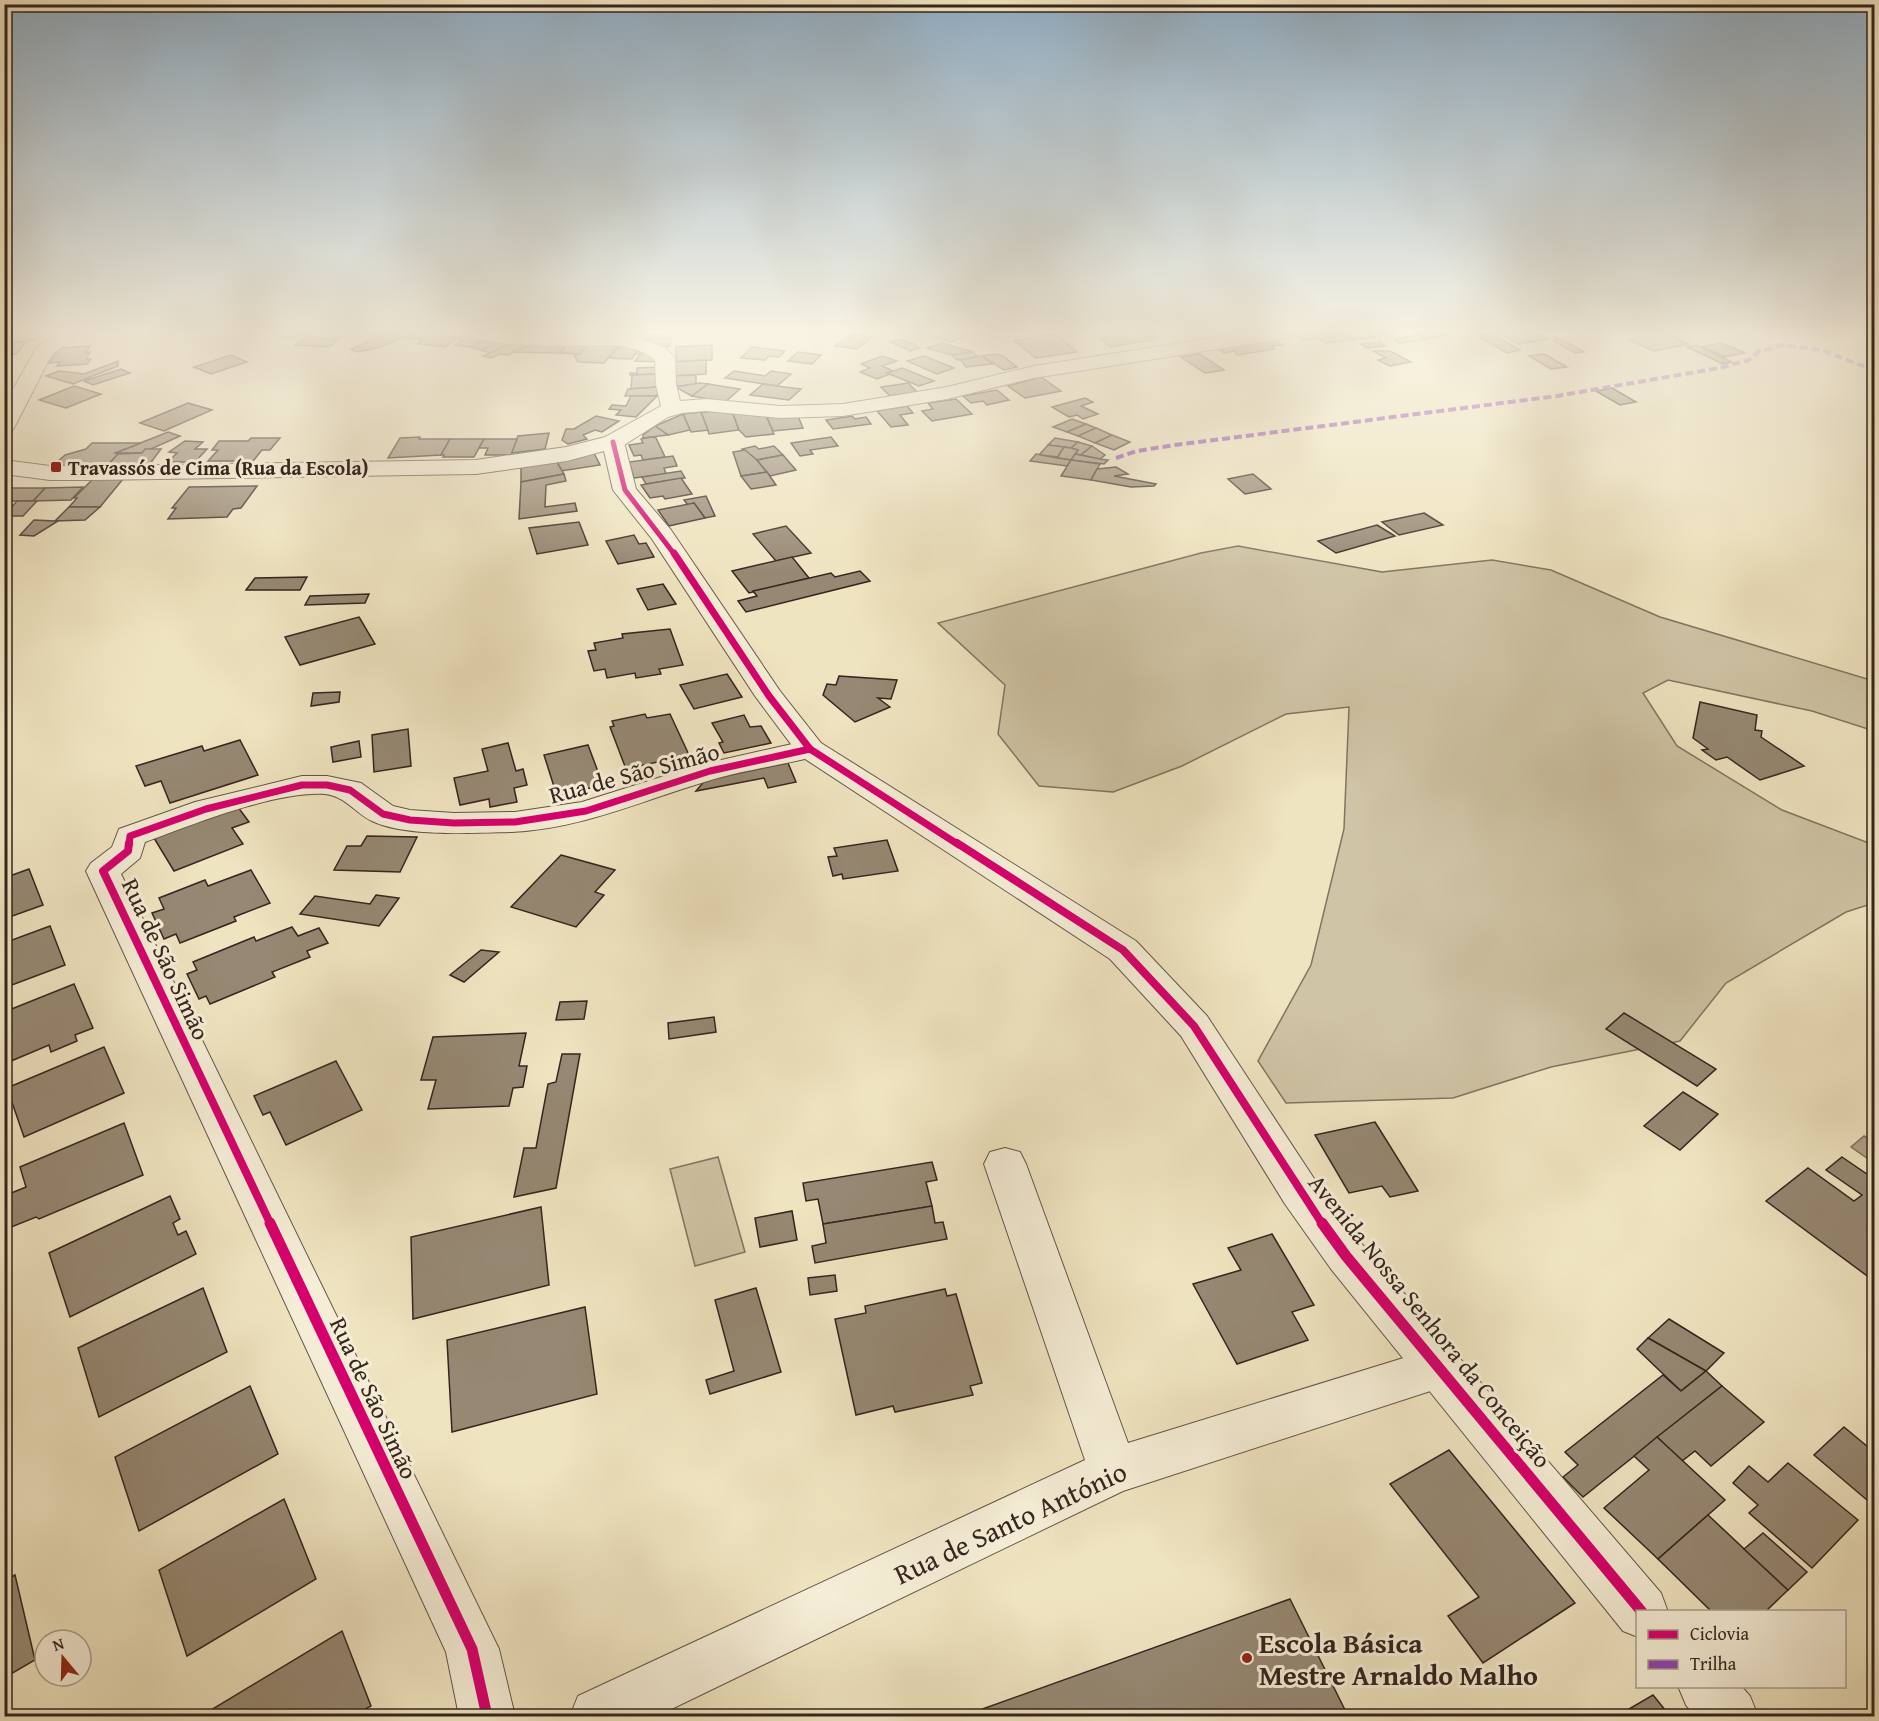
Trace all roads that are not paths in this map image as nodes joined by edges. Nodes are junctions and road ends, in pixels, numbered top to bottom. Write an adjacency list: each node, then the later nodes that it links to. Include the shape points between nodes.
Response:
1 (665, 412): 2 (street)
2 (614, 442): 3 (street, via 567,454 476,467 50,473); 4 (street, Avenida Nossa Senhora da Conceição, via 625,489 663,535 769,696)
3 (4, 467)
4 (810, 749): 6 (street, Avenida Nossa Senhora da Conceição, via 1123,950 1194,1026 1300,1192 1346,1256); 10 (street, Rua de São Simão, via 710,771 586,812 515,822 410,820 383,814 350,790 302,784 206,808 130,836 128,851 103,871 472,1649)
5 (1005, 1164): 7 (street)
6 (1439, 1368): 7 (street, Rua de Santo António); 8 (street, Avenida Nossa Senhora da Conceição)
7 (1114, 1471): 11 (street, Rua de Santo António)
8 (1641, 1610)
9 (1707, 1688): 12 (street)
10 (487, 1716)
11 (598, 1716)
12 (1730, 1716)

